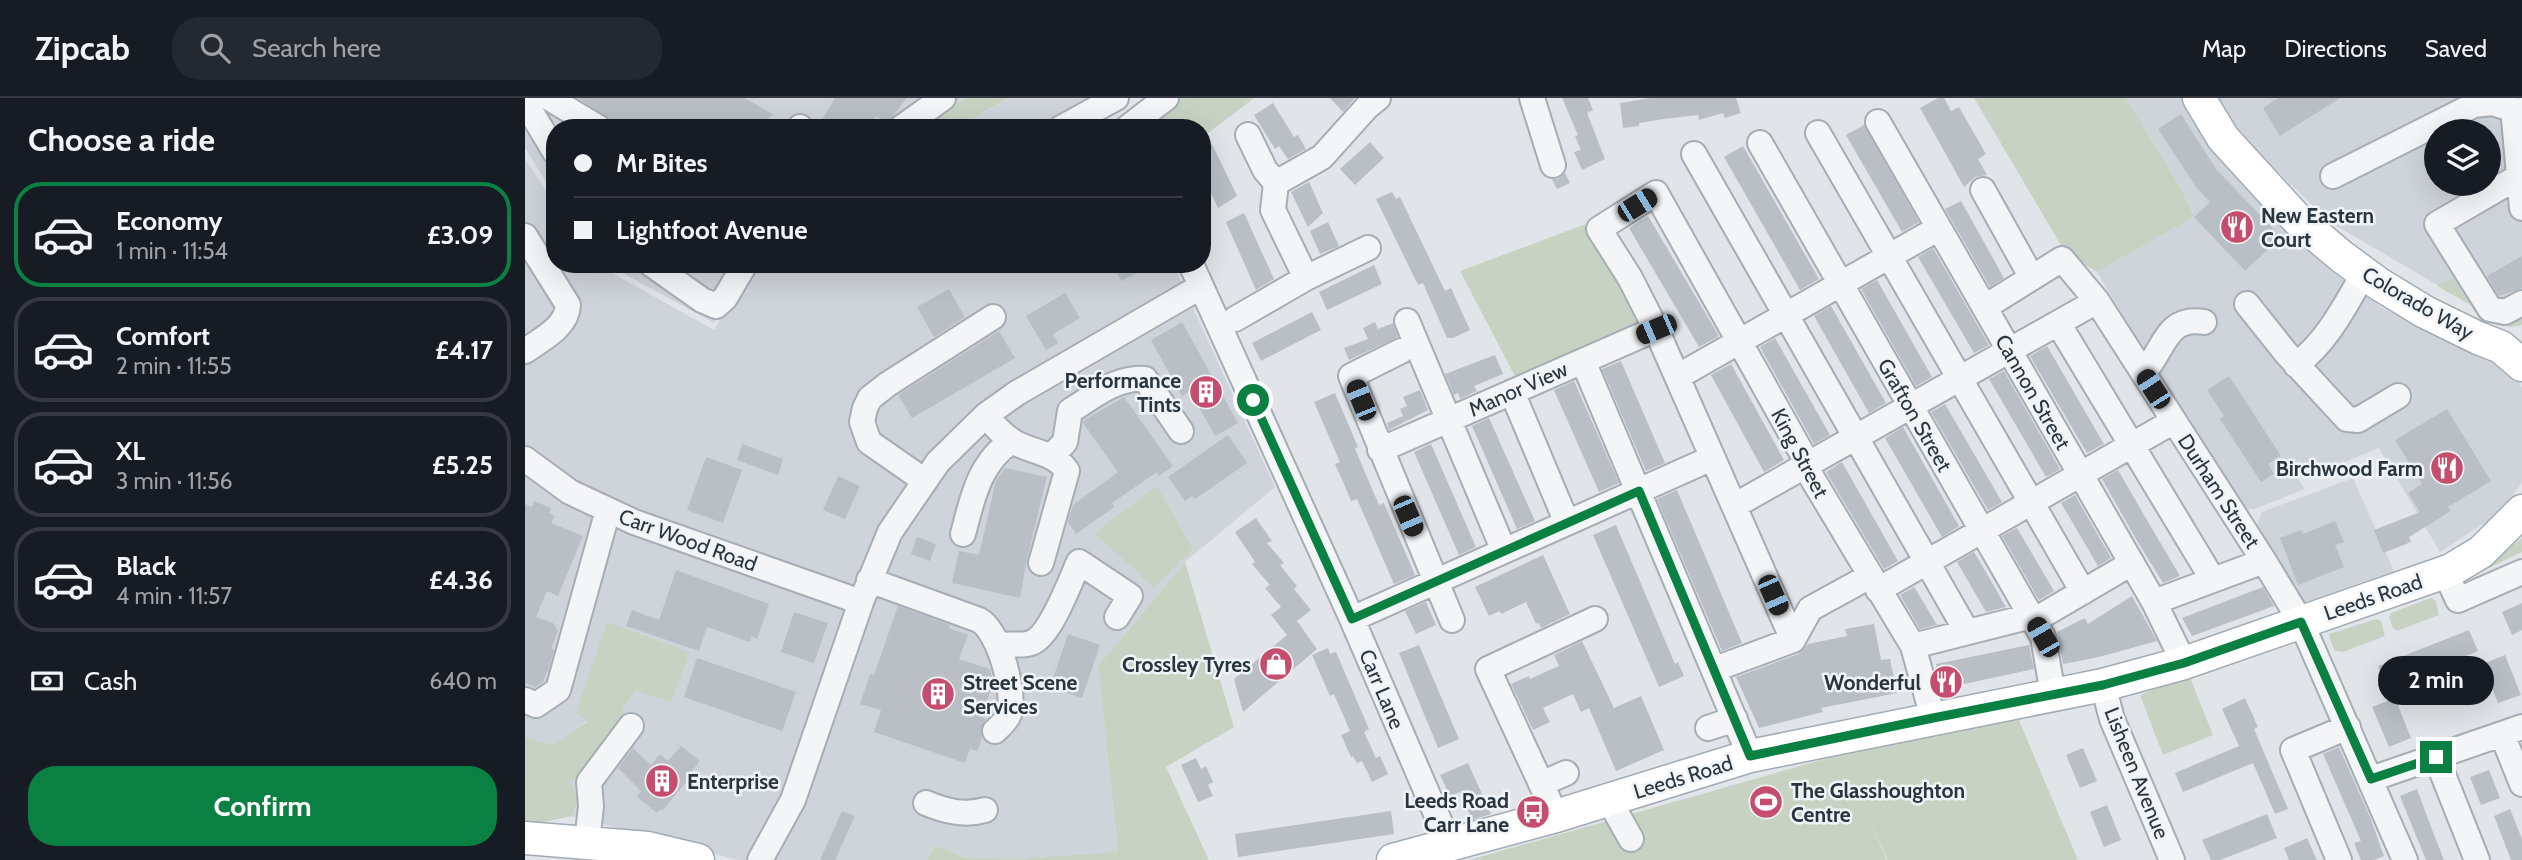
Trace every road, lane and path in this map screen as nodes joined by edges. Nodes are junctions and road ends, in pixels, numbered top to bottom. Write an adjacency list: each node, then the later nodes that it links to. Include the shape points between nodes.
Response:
1 (549, 98): 10 (street)
2 (943, 98): 11 (street)
3 (1118, 98): 12 (street); 13 (street)
4 (1166, 98): 14 (street)
5 (1378, 98): 24 (street, via 1322,157)
6 (2199, 98): 38 (main road, Colorado Way, via 2223,138 2297,219)
7 (1535, 99): 21 (street)
8 (525, 102): 18 (street)
9 (2520, 111): 22 (street, via 2492,103 2474,105); 23 (street, via 2514,119)
10 (584, 119)
11 (914, 119)
12 (1078, 119)
13 (1127, 119)
14 (1140, 119)
15 (1878, 122): 27 (street, Cannon Street)
16 (1818, 134): 30 (street)
17 (1248, 135): 24 (street)
18 (546, 137)
19 (1760, 143): 39 (street, Grafton Street)
20 (1694, 154): 45 (street)
21 (1553, 165)
22 (2333, 176)
23 (2518, 177): 26 (street); 42 (street, via 2437,224 2490,309 2505,312)
24 (1276, 183): 36 (street, via 1273,210)
25 (1983, 190): 37 (street)
26 (2522, 208)
27 (1939, 228): 30 (street); 44 (street, Cannon Street)
28 (525, 236): 31 (street)
29 (1368, 247): 36 (street)
30 (1889, 257): 39 (street); 61 (street)
31 (546, 270)
32 (548, 273): 53 (street, via 568,305 567,315)
33 (663, 273): 34 (street, via 716,306)
34 (740, 273)
35 (1195, 273): 40 (street, Carr Lane)
36 (1306, 278): 47 (street)
37 (2032, 278): 41 (street, Durham Street, via 2062,259); 44 (street)
38 (2372, 279): 56 (main road, Colorado Way, via 2425,312); 58 (street)
39 (1841, 284): 45 (street); 64 (street, Grafton Street)
40 (1200, 287): 65 (street); 101 (street, Carr Lane)
41 (2097, 301): 50 (street); 59 (street, Durham Street)
42 (2522, 303)
43 (2247, 304): 58 (street)
44 (1985, 307): 55 (street, Cannon Street)
45 (1786, 315): 52 (street); 69 (street)
46 (993, 317): 78 (street, via 888,384 865,408 862,422 869,442)
47 (1235, 319)
48 (1407, 321): 66 (street)
49 (2204, 322): 59 (street, via 2186,321 2174,328)
50 (2058, 323): 55 (street); 71 (street)
51 (1656, 329): 52 (street, King Street, via 1599,229 1656,193); 57 (street, Manor View); 60 (street)
52 (1739, 342): 60 (street); 76 (street, King Street)
53 (525, 351)
54 (1401, 351): 72 (street, via 1351,376)
55 (2009, 351): 61 (street); 77 (street, Cannon Street)
56 (2515, 351)
57 (1583, 361): 62 (street, Manor View); 79 (street)
58 (2296, 365): 63 (street, via 2347,419 2358,420)
59 (2143, 373): 67 (street, Durham Street)
60 (1677, 377): 74 (street)
61 (1960, 379): 64 (street); 80 (street)
62 (1512, 392): 66 (street, Manor View); 84 (street)
63 (2398, 396)
64 (1910, 407): 69 (street); 85 (street, Grafton Street)
65 (986, 415): 70 (street); 78 (street)
66 (1448, 420): 72 (street, Manor View); 87 (street)
67 (2174, 421): 71 (street); 88 (street, Durham Street)
68 (1181, 431): 73 (street, via 1145,379 1118,381 1070,411 1065,442)
69 (1856, 437): 76 (street); 90 (street)
70 (1012, 441): 73 (street); 86 (street, via 1001,448 977,482)
71 (2132, 446): 77 (street); 94 (street)
72 (1380, 450): 95 (street)
73 (1051, 457): 89 (street, via 1061,461 1067,471)
74 (1712, 458): 79 (street); 81 (street)
75 (525, 459): 82 (street, Carr Wood Road, via 571,492)
76 (1808, 464): 81 (street); 96 (street, King Street)
77 (2081, 475): 80 (street); 91 (street, Cannon Street)
78 (925, 481): 97 (street, via 890,532)
79 (1639, 491): 84 (street); 111 (street)
80 (2032, 503): 85 (street); 98 (street)
81 (1734, 506): 107 (street)
82 (608, 510): 97 (street, Carr Wood Road, via 650,528); 114 (street, via 558,690 536,705)
83 (2522, 511): 92 (main road, Leeds Road, via 2480,552)
84 (1567, 523): 87 (street)
85 (1982, 532): 90 (street); 103 (street, Grafton Street)
86 (963, 534)
87 (1504, 551): 95 (street)
88 (2264, 561): 94 (street); 105 (street, Durham Street)
89 (1041, 563)
90 (1928, 563): 96 (street); 106 (street)
91 (2132, 563): 98 (street); 99 (street, Cannon Street)
92 (2445, 572): 93 (street, via 2458,600); 105 (main road, Leeds Road)
93 (2522, 572)
94 (2213, 580): 99 (street)
95 (1436, 582): 101 (street); 104 (street)
96 (1874, 583): 107 (street, via 1810,609); 109 (street, King Street)
97 (865, 591): 108 (street, Carr Wood Road, via 979,620 991,629); 137 (street, via 793,800)
98 (2084, 592): 103 (street)
99 (2154, 602): 110 (street, Cannon Street)
100 (1117, 617): 108 (street, via 1130,596 1079,562 1045,634 1031,643)
101 (1352, 619): 135 (street, Carr Lane)
102 (1595, 619): 126 (street, via 1488,670)
103 (2032, 619): 106 (street); 113 (street, Grafton Street, via 2043,637)
104 (1452, 620)
105 (2301, 622): 110 (main road, Leeds Road); 119 (street, Durham Street)
106 (1967, 632): 109 (street)
107 (1793, 640): 111 (street)
108 (998, 646): 121 (street, via 1011,705 1009,716)
109 (1913, 646): 115 (street, King Street)
110 (2184, 663): 112 (main road, Leeds Road)
111 (1715, 669): 116 (street)
112 (2103, 685): 113 (main road, Leeds Road); 139 (street, Lisheen Avenue, via 2112,719)
113 (2053, 694): 115 (main road, Leeds Road)
114 (525, 701)
115 (1933, 718): 122 (main road, Leeds Road)
116 (1735, 719): 118 (street); 122 (street)
117 (631, 726): 134 (street, via 589,782)
118 (1708, 727)
119 (2348, 727): 125 (street, Durham Street); 140 (street, via 2293,750)
120 (2512, 730): 123 (street); 127 (street)
121 (995, 731)
122 (1750, 756): 128 (main road, Leeds Road)
123 (2436, 757): 125 (street); 142 (street)
124 (1566, 773): 126 (street)
125 (2371, 779): 141 (street, Durham Street)
126 (1541, 784): 131 (street)
127 (2522, 784)
128 (1609, 800): 131 (main road, Leeds Road); 133 (street)
129 (926, 803): 130 (street, via 969,814)
130 (985, 810)
131 (1556, 816): 135 (main road, Leeds Road)
132 (525, 838): 134 (main road)
133 (1631, 839)
134 (587, 842): 136 (main road, via 648,848)
135 (1450, 846): 138 (main road, Leeds Road)
136 (698, 860)
137 (760, 860)
138 (1393, 860)
139 (2172, 860)
140 (2339, 860)
141 (2406, 860)
142 (2477, 860)

